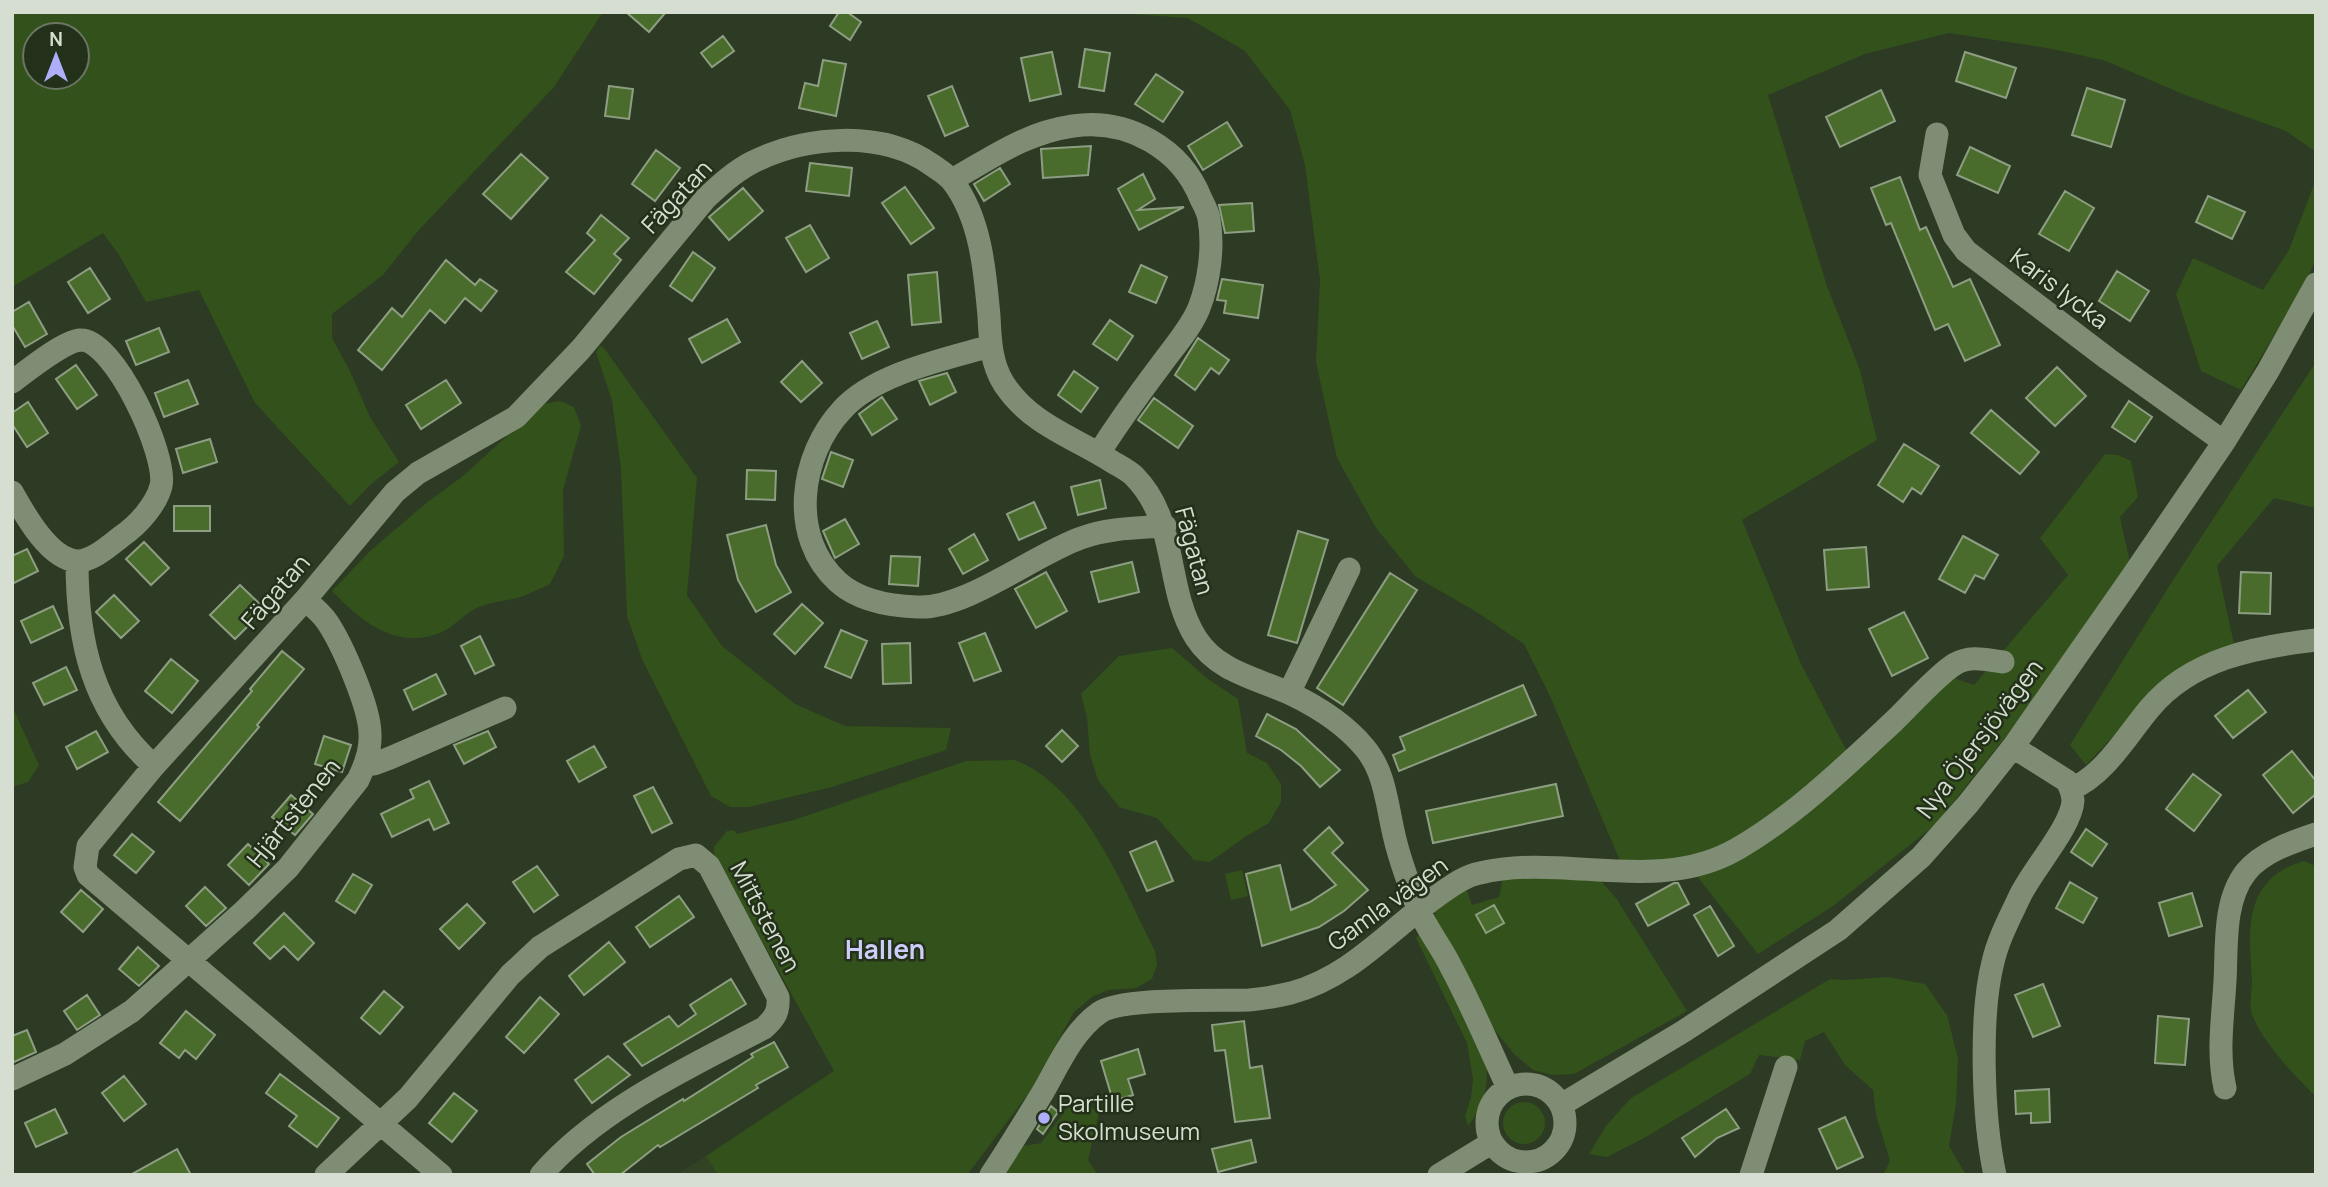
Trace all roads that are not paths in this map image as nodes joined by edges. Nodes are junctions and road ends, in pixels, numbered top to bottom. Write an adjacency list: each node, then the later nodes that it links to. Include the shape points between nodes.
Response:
1 (1937, 134): 6 (street, Karis lycka, via 1930,175 1965,251)
2 (952, 180): 4 (street, Fägatan, via 976,233 986,278); 7 (street, via 1020,140 1075,125 1106,125 1155,142 1195,184 1209,218 1210,262 1198,310); 12 (street, Fägatan, via 917,155 855,141 794,146 749,164 706,198 581,349 516,417 418,473 395,492)
3 (2316, 284): 6 (street, Nya Öjersjövägen)
4 (991, 346): 7 (street, Fägatan, via 997,370 1016,400 1052,429); 9 (street, via 869,388 841,410 824,433 812,458 805,512 821,563 839,583 859,596 887,604 934,607 1079,538 1105,530)
5 (12, 383): 10 (street, via 69,343 90,342 102,350 127,385 147,422 160,462 162,484 155,502 128,533 97,555)
6 (2224, 442): 17 (street, Nya Öjersjövägen)
7 (1099, 453): 9 (street, Fägatan, via 1133,475 1154,501)
8 (12, 492): 10 (street, via 48,544)
9 (1165, 526): 15 (street, Fägatan, via 1181,607 1197,640 1224,667)
10 (77, 561): 19 (street, via 79,619 97,686 132,747)
11 (1349, 569): 15 (street)
12 (305, 600): 18 (street, Hjärtstenen, via 328,623 363,702 370,734); 19 (street, Fägatan)
13 (2316, 640): 20 (street, via 2236,654 2192,673 2152,705 2085,783)
14 (2003, 662): 22 (street, Gamla vägen, via 1971,658 1954,665 1785,818 1708,863 1665,871 1515,867 1476,873)
15 (1289, 693): 22 (street, Fägatan, via 1326,712 1367,749 1385,789 1395,841)
16 (505, 708): 18 (street)
17 (2013, 747): 20 (street, via 2067,781); 28 (street, Nya Öjersjövägen, via 1921,857 1838,930)
18 (366, 764): 23 (street, Hjärtstenen, via 304,850)
19 (154, 766): 23 (street, Fägatan, via 88,846 85,867 88,875)
20 (2071, 789): 38 (street, via 2073,801 2067,820 2026,883 1993,960 1986,1069 1989,1148)
21 (2316, 834): 27 (street, via 2259,859 2236,890 2228,928 2221,1043)
22 (1418, 910): 26 (street, Fägatan, via 1452,967); 35 (street, Gamla vägen, via 1353,965 1294,992 1254,1000 1184,1000 1100,1011 1064,1056)
23 (190, 960): 25 (street, Hjärtstenen, via 103,1032); 29 (street, Fägatan)
24 (1786, 1068): 37 (street)
25 (12, 1079)
26 (1508, 1088): 28 (street, via 1538,1085); 30 (street, via 1488,1110)
27 (2225, 1088)
28 (1561, 1105): 31 (street, via 1563,1135)
29 (382, 1124): 32 (street); 33 (street, Fägatan); 34 (street, Mittstenen, via 510,975 540,947 679,859 696,855 709,866 778,997 779,1009 764,1028 619,1108)
30 (1491, 1143): 31 (street, via 1505,1157); 36 (street)
31 (1548, 1166)
32 (326, 1175)
33 (441, 1175)
34 (541, 1175)
35 (991, 1175)
36 (1439, 1175)
37 (1751, 1175)
38 (1995, 1175)

